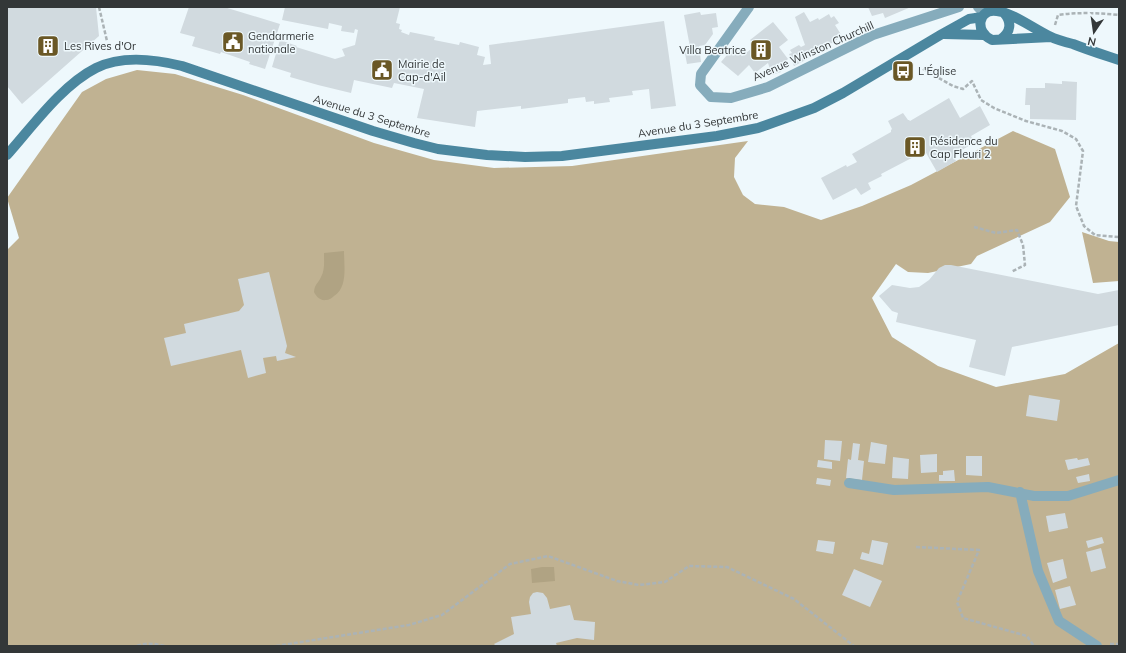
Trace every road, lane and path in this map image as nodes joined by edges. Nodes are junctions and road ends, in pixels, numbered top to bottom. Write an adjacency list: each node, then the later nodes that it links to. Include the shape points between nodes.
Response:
1 (99, 7): 11 (path)
2 (749, 7): 3 (street, Avenue Winston Churchill, via 701,74 700,85 711,97 731,98 768,87 873,35)
3 (959, 7)
4 (982, 13): 5 (main road, Avenue du 3 Septembre, via 995,10); 7 (main road, Avenue du 3 Septembre); 8 (main road, via 980,26)
5 (1004, 13): 9 (main road, Avenue du 3 Septembre); 10 (main road, via 1008,17 1010,27 1006,36)
6 (1119, 15): 9 (path, via 1091,12 1058,15)
7 (942, 34): 8 (main road, Avenue du 3 Septembre); 14 (main road, Avenue du 3 Septembre, via 814,108 758,128 717,136 562,156 495,156 438,149 373,131 182,66 142,59 118,61 96,68 78,80 58,98)
8 (984, 35): 10 (main road, Avenue du 3 Septembre, via 992,40)
9 (1050, 37): 10 (main road, Avenue du 3 Septembre); 12 (main road, Avenue du 3 Septembre)
10 (1001, 39)
11 (107, 41)
12 (1119, 60)
13 (923, 69): 16 (path, via 963,89 972,81 981,100 994,108 1026,121 1062,131 1076,139 1083,151 1076,206 1084,226 1095,235)
14 (7, 155)
15 (974, 227): 17 (path, via 996,233 1017,230 1023,245 1025,266)
16 (1119, 237)
17 (1011, 272)
18 (1119, 480): 20 (street, via 1068,496 1034,496)
19 (849, 483): 20 (street, via 894,490 988,487)
20 (1020, 492): 27 (street, via 1038,571 1059,621)
21 (916, 547): 26 (path, via 979,550 957,602 963,618 1027,636)
22 (137, 646): 23 (path, via 143,643)
23 (165, 646)
24 (276, 646): 25 (path, via 409,625 442,615 510,564 548,556 617,581 639,586 665,582 689,566 727,567 794,599)
25 (854, 646)
26 (1034, 646)
27 (1097, 646)

